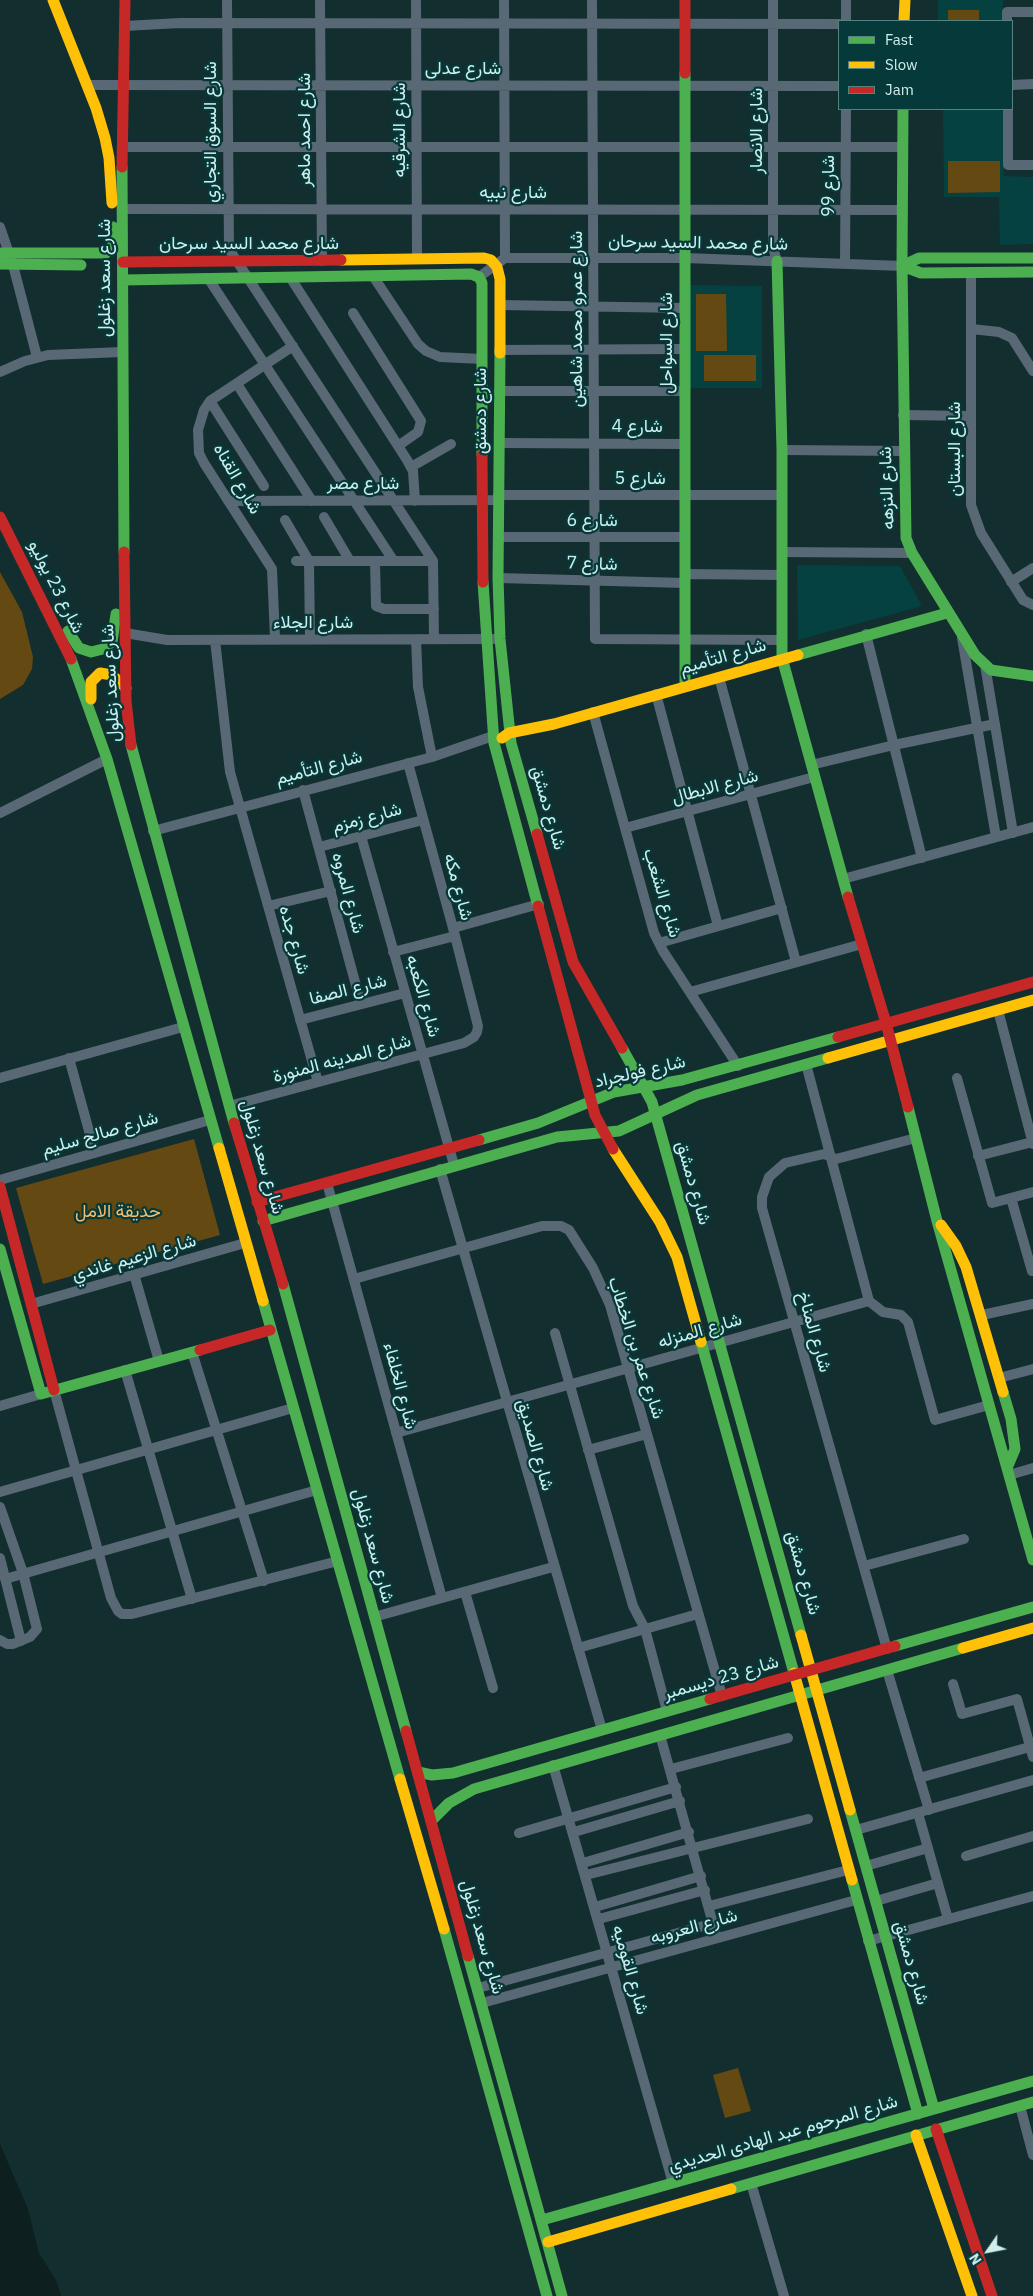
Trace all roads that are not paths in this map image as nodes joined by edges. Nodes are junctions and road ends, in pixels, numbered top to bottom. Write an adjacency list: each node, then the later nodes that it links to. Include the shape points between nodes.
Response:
1 (53, 0): 26 (street, شارع سعد زغلول)
2 (125, 0): 24 (street, شارع سعد زغلول)
3 (228, 0): 16 (street, شارع السوق التجاري)
4 (320, 0): 17 (street, شارع احمد ماهر)
5 (416, 0): 18 (street, شارع الشرقيه)
6 (504, 0): 19 (street)
7 (592, 0): 20 (street, شارع عمرو محمد شاهين)
8 (685, 0): 21 (street, شارع السواحل)
9 (773, 0): 22 (street, شارع الانصار)
10 (846, 0): 13 (street)
11 (904, 0): 14 (street)
12 (1033, 12): 15 (street, via 1007,12)
13 (846, 20)
14 (904, 20)
15 (1007, 20)
16 (227, 24): 17 (street); 24 (street); 27 (street, شارع السوق التجاري)
17 (320, 24): 18 (street); 30 (street, شارع احمد ماهر)
18 (416, 24): 19 (street); 31 (street, شارع الشرقيه)
19 (504, 24): 20 (street); 32 (street)
20 (592, 24): 21 (street); 33 (street, شارع عمرو محمد شاهين)
21 (685, 24): 22 (street); 34 (street, شارع السواحل)
22 (773, 24): 23 (street); 35 (street, شارع الانصار)
23 (838, 24)
24 (124, 26): 29 (street, شارع سعد زغلول)
25 (1033, 84): 28 (street)
26 (87, 85): 29 (street, شارع عدلى); 41 (street, شارع سعد زغلول)
27 (228, 85): 29 (street, شارع عدلى); 30 (street, شارع عدلى); 44 (street, شارع السوق التجاري)
28 (1013, 85)
29 (122, 86): 37 (street, شارع سعد زغلول)
30 (321, 86): 31 (street, شارع عدلى); 45 (street, شارع احمد ماهر)
31 (416, 86): 32 (street, شارع عدلى); 46 (street, شارع الشرقيه)
32 (504, 86): 33 (street, شارع عدلى); 47 (street)
33 (592, 86): 34 (street, شارع عدلى); 48 (street, شارع عمرو محمد شاهين)
34 (685, 86): 35 (street, شارع عدلى); 49 (street, شارع السواحل)
35 (773, 86): 36 (street, شارع عدلى); 50 (street, شارع الانصار)
36 (838, 86)
37 (114, 110): 41 (street); 43 (street, شارع سعد زغلول)
38 (846, 110): 51 (street, شارع 99)
39 (903, 110): 42 (street, شارع النزهه)
40 (1008, 110): 52 (street, via 1008,166)
41 (100, 119): 64 (street, شارع سعد زغلول, via 109,158 114,240 109,251)
42 (903, 147): 51 (street); 62 (street, شارع النزهه)
43 (123, 148): 44 (street); 58 (street, شارع سعد زغلول)
44 (228, 148): 45 (street); 53 (street, شارع السوق التجاري)
45 (321, 148): 46 (street); 54 (street, شارع احمد ماهر)
46 (416, 148): 47 (street); 55 (street, شارع الشرقيه)
47 (504, 148): 48 (street); 56 (street)
48 (593, 148): 49 (street); 57 (street, شارع عمرو محمد شاهين)
49 (685, 148): 50 (street); 59 (street, شارع السواحل)
50 (773, 148): 51 (street); 60 (street, شارع الانصار)
51 (846, 148): 61 (street, شارع 99)
52 (1033, 165)
53 (228, 208): 54 (street, شارع نبيه); 58 (street, شارع نبيه); 74 (street, شارع السوق التجاري, via 228,246)
54 (321, 209): 55 (street, شارع نبيه); 70 (street, شارع احمد ماهر)
55 (416, 209): 56 (street, شارع نبيه); 69 (street, شارع الشرقيه)
56 (504, 209): 57 (street, شارع نبيه); 71 (street)
57 (593, 209): 59 (street, شارع نبيه); 66 (street, شارع عمرو محمد شاهين)
58 (123, 210): 73 (street, شارع سعد زغلول)
59 (685, 210): 60 (street, شارع نبيه); 67 (street, شارع السواحل)
60 (773, 210): 61 (street, شارع نبيه); 72 (street, شارع الانصار, via 773,248)
61 (846, 210): 62 (street, شارع نبيه); 76 (street, شارع 99)
62 (902, 210): 77 (street, شارع النزهه)
63 (0, 227): 65 (street)
64 (98, 254): 65 (street, شارع محمد السيد سرحان)
65 (7, 257): 73 (street, شارع محمد السيد سرحان, via 95,264); 75 (street, شارع محمد السيد سرحان); 96 (street)
66 (593, 258): 67 (street, شارع محمد السيد سرحان); 71 (street, شارع محمد السيد سرحان); 87 (street, شارع عمرو محمد شاهين)
67 (685, 258): 72 (street, شارع محمد السيد سرحان); 88 (street, شارع السواحل)
68 (1033, 258): 77 (street, شارع محمد السيد سرحان, via 919,258)
69 (417, 259): 70 (street, شارع محمد السيد سرحان); 71 (street, شارع محمد السيد سرحان, via 487,258)
70 (322, 261): 74 (street, شارع محمد السيد سرحان)
71 (500, 261): 82 (street); 86 (street, شارع دمشق)
72 (777, 261): 76 (street, شارع محمد السيد سرحان); 113 (street)
73 (123, 262): 74 (street, شارع محمد السيد سرحان); 85 (street, شارع سعد زغلول)
74 (236, 262): 84 (street, شارع السوق التجاري)
75 (0, 264)
76 (845, 264): 77 (street, شارع محمد السيد سرحان)
77 (902, 266): 78 (street, شارع محمد السيد سرحان, via 921,273); 106 (street, شارع النزهه)
78 (971, 272): 79 (street, شارع محمد السيد سرحان); 90 (street, شارع البستان)
79 (1033, 272)
80 (373, 276): 81 (street, شارع محمد السيد سرحان); 82 (street, شارع محمد السيد سرحان, via 471,274); 97 (street, via 426,351 440,357)
81 (290, 277): 84 (street, شارع محمد السيد سرحان); 112 (street)
82 (479, 277): 97 (street, شارع دمشق, via 482,286)
83 (208, 278): 84 (street, شارع محمد السيد سرحان); 85 (street, شارع محمد السيد سرحان); 98 (street)
84 (248, 278): 91 (street, شارع السوق التجاري)
85 (123, 280): 95 (street, شارع سعد زغلول)
86 (500, 305): 87 (street); 93 (street, شارع دمشق)
87 (594, 306): 88 (street); 94 (street, شارع عمرو محمد شاهين)
88 (685, 308): 92 (street, شارع السواحل)
89 (353, 312): 112 (street, via 420,421 418,432)
90 (972, 329): 99 (street, via 999,332 1012,338); 107 (street, شارع البستان)
91 (292, 346): 98 (street); 122 (street, شارع السوق التجاري)
92 (684, 349): 94 (street); 104 (street, شارع السواحل)
93 (499, 350): 94 (street); 102 (street, شارع دمشق)
94 (594, 350): 103 (street, شارع عمرو محمد شاهين)
95 (122, 352): 96 (street); 147 (street, شارع سعد زغلول)
96 (37, 357): 100 (street)
97 (482, 359): 123 (street, شارع دمشق)
98 (265, 364): 101 (street); 121 (street)
99 (1033, 371)
100 (0, 372)
101 (237, 384): 105 (street); 125 (street)
102 (499, 391): 103 (street); 108 (street, شارع دمشق)
103 (594, 391): 104 (street); 109 (street, شارع عمرو محمد شاهين)
104 (684, 391): 111 (street, شارع السواحل)
105 (210, 402): 116 (street); 124 (street, شارع القناه, via 198,430 199,453)
106 (903, 415): 107 (street); 114 (street, شارع النزهه)
107 (971, 416): 146 (street, شارع البستان, via 973,516)
108 (499, 443): 109 (street, شارع 4); 120 (street, شارع دمشق)
109 (594, 443): 111 (street, شارع 4); 119 (street, شارع عمرو محمد شاهين)
110 (450, 444): 115 (street)
111 (684, 444): 117 (street, شارع السواحل)
112 (398, 446): 115 (street)
113 (782, 450): 114 (street); 118 (street)
114 (904, 452): 134 (street, شارع النزهه, via 905,527)
115 (411, 467): 126 (street)
116 (264, 486)
117 (685, 495): 118 (street, شارع 5); 119 (street, شارع 5); 132 (street, شارع السواحل)
118 (782, 495): 133 (street)
119 (594, 496): 120 (street, شارع 5); 131 (street, شارع عمرو محمد شاهين)
120 (498, 498): 123 (street, شارع مصر); 130 (street, شارع دمشق)
121 (354, 500): 122 (street, شارع مصر); 125 (street, شارع مصر); 135 (street)
122 (393, 500): 126 (street, شارع مصر); 140 (street, شارع السوق التجاري)
123 (481, 500): 126 (street, شارع مصر); 159 (street, شارع دمشق)
124 (228, 501): 125 (street, شارع مصر); 155 (street, شارع القناه, via 272,569)
125 (312, 501)
126 (414, 501)
127 (0, 517): 149 (street, شارع 23 يوليو)
128 (324, 517): 138 (street)
129 (284, 520): 137 (street)
130 (498, 537): 131 (street, شارع 6); 143 (street, شارع دمشق)
131 (594, 537): 132 (street, شارع 6); 145 (street, شارع عمرو محمد شاهين)
132 (685, 537): 144 (street, شارع السواحل)
133 (782, 552): 134 (street); 142 (street)
134 (912, 553): 151 (street, شارع النزهه)
135 (393, 560): 139 (street); 140 (street)
136 (296, 561): 137 (street)
137 (310, 561): 138 (street); 156 (street)
138 (350, 561): 139 (street)
139 (375, 561): 150 (street, via 376,606)
140 (433, 561): 150 (street)
141 (1033, 568): 146 (street)
142 (782, 575): 144 (street, شارع 7); 163 (street)
143 (498, 578): 145 (street, شارع 7); 160 (street, شارع دمشق)
144 (685, 578): 145 (street, شارع 7); 161 (street, شارع السواحل)
145 (595, 580): 161 (street, شارع عمرو محمد شاهين, via 594,639)
146 (1011, 582): 148 (street, شارع البستان, via 1023,600)
147 (125, 587): 149 (street, via 118,599 112,642 97,651 79,648 63,622); 152 (street, شارع سعد زغلول)
148 (1033, 604)
149 (49, 609): 172 (street, شارع 23 يوليو)
150 (434, 610): 158 (street)
151 (948, 613): 153 (street, شارع التأميم); 154 (street, شارع النزهه)
152 (125, 633): 162 (street, شارع الجلاء, via 166,640); 169 (street, شارع سعد زغلول)
153 (866, 634): 164 (street, شارع التأميم); 177 (street)
154 (961, 635): 165 (street, شارع النزهه); 174 (street)
155 (276, 638): 156 (street, شارع الجلاء); 162 (street, شارع الجلاء)
156 (310, 639): 157 (street, شارع الجلاء)
157 (416, 639): 158 (street, شارع الجلاء); 178 (street, via 418,687)
158 (434, 639): 159 (street, شارع الجلاء)
159 (486, 639): 160 (street, شارع الجلاء); 176 (street, شارع دمشق)
160 (500, 639): 175 (street, شارع دمشق)
161 (685, 639): 163 (street); 168 (street, شارع السواحل)
162 (215, 640): 184 (street, شارع جده, via 227,758)
163 (780, 640): 164 (street)
164 (782, 658): 166 (street, شارع التأميم); 181 (street)
165 (985, 665): 167 (street, شارع النزهه, via 1000,673); 173 (street)
166 (718, 676): 168 (street, شارع التأميم); 183 (street)
167 (1033, 676)
168 (685, 686): 170 (street, شارع التأميم)
169 (126, 688): 172 (street, via 108,673 100,673 93,678 90,686); 191 (street, شارع سعد زغلول, via 129,740)
170 (656, 694): 171 (street, شارع التأميم); 185 (street)
171 (593, 712): 175 (street, شارع التأميم); 190 (street, شارع الشعب)
172 (94, 719): 179 (street, شارع 23 يوليو)
173 (995, 724): 174 (street, شارع الابطال); 193 (street)
174 (977, 728): 177 (street, شارع الابطال); 195 (street)
175 (509, 733): 176 (street, شارع التأميم, via 500,730); 189 (street, شارع دمشق)
176 (493, 736): 178 (street, شارع التأميم); 192 (street, شارع دمشق)
177 (894, 744): 181 (street, شارع الابطال); 197 (street)
178 (432, 757): 180 (street, شارع التأميم)
179 (107, 759): 186 (street); 218 (street, شارع سعد زغلول)
180 (408, 763): 182 (street, شارع التأميم); 187 (street, شارع مكه)
181 (813, 771): 183 (street, شارع الابطال); 198 (street)
182 (303, 790): 184 (street, شارع التأميم); 196 (street, شارع المروه)
183 (751, 794): 185 (street, شارع الابطال); 202 (street)
184 (240, 807): 191 (street, شارع التأميم); 201 (street, شارع جده)
185 (687, 811): 190 (street, شارع الابطال); 203 (street)
186 (0, 813)
187 (423, 820): 194 (street, شارع زمزم); 204 (street, شارع مكه)
188 (1033, 827): 193 (street)
189 (535, 828): 192 (street); 227 (street, شارع دمشق, via 573,962)
190 (625, 828): 205 (street, شارع الشعب)
191 (153, 831): 229 (street, شارع سعد زغلول)
192 (519, 832): 200 (street, شارع دمشق)
193 (1012, 833): 195 (street)
194 (361, 836): 196 (street, شارع زمزم); 207 (street, شارع الكعبه)
195 (996, 837): 197 (street)
196 (319, 847): 199 (street, شارع المروه)
197 (922, 858): 198 (street)
198 (843, 879): 206 (street)
199 (331, 891): 201 (street); 213 (street, شارع المروه)
200 (539, 904): 204 (street); 228 (street, شارع دمشق)
201 (268, 906): 215 (street, شارع جده)
202 (782, 908): 203 (street); 208 (street)
203 (718, 926): 205 (street)
204 (454, 932): 207 (street); 216 (street, شارع مكه)
205 (659, 943): 210 (street, شارع الشعب)
206 (862, 944): 208 (street); 217 (street)
207 (393, 952): 211 (street, شارع الكعبه)
208 (796, 962): 210 (street)
209 (1033, 982): 217 (street, شارع فولجراد)
210 (690, 992): 223 (street, شارع الشعب)
211 (405, 993): 213 (street, شارع الصفا); 220 (street, شارع الكعبه)
212 (1033, 1000): 214 (street, شارع فولجراد)
213 (361, 1004): 215 (street, شارع الصفا)
214 (998, 1010): 219 (street, شارع فولجراد); 231 (street)
215 (300, 1020): 226 (street, شارع جده)
216 (476, 1021): 220 (street, شارع المدينه المنورة, via 477,1032 470,1041)
217 (886, 1023): 219 (street); 223 (street, شارع فولجراد)
218 (183, 1027): 221 (street); 232 (street, شارع سعد زغلول)
219 (890, 1040): 222 (street, شارع فولجراد); 234 (street)
220 (422, 1054): 226 (street, شارع المدينه المنورة); 236 (street, شارع الكعبه)
221 (69, 1058): 224 (street); 237 (street)
222 (806, 1064): 230 (street, شارع فولجراد, via 697,1095); 238 (street)
223 (738, 1066): 227 (street, شارع فولجراد)
224 (0, 1078)
225 (957, 1078): 239 (street)
226 (318, 1082): 229 (street, شارع المدينه المنورة)
227 (644, 1086): 228 (street, شارع فولجراد); 230 (street, شارع دمشق)
228 (591, 1101): 233 (street, شارع دمشق); 236 (street, شارع فولجراد, via 549,1119)
229 (229, 1106): 248 (street, شارع سعد زغلول)
230 (656, 1115): 233 (street, شارع فولجراد); 265 (street, شارع دمشق)
231 (1029, 1115): 235 (street)
232 (210, 1120): 237 (street, شارع صالح سليم); 251 (street, شارع سعد زغلول)
233 (603, 1134): 240 (street, شارع فولجراد, via 557,1137); 266 (street, شارع دمشق, via 672,1245)
234 (916, 1138): 238 (street, شارع المناخ, via 836,1159); 250 (street)
235 (1033, 1143): 239 (street)
236 (449, 1146): 240 (street, شارع الكعبه); 243 (street, شارع فولجراد)
237 (95, 1152): 242 (street, شارع صالح سليم)
238 (830, 1155): 257 (street); 262 (street, شارع المناخ, via 786,1163 776,1169 764,1186 762,1208)
239 (978, 1156): 246 (street, via 992,1203)
240 (454, 1165): 241 (street, شارع فولجراد)
241 (440, 1169): 247 (street, شارع فولجراد); 252 (street, شارع الصديق)
242 (0, 1180)
243 (327, 1183): 247 (street, شارع الخلفاء); 248 (street, شارع فولجراد)
244 (0, 1187): 258 (street)
245 (1033, 1192): 246 (street)
246 (1011, 1198): 254 (street)
247 (332, 1200): 249 (street, شارع فولجراد); 256 (street, شارع الخلفاء)
248 (257, 1202): 249 (street, شارع سعد زغلول)
249 (262, 1221): 283 (street, شارع سعد زغلول)
250 (937, 1221): 261 (street, via 956,1246); 277 (street)
251 (245, 1243): 255 (street, شارع الزعيم غاندي); 263 (street, شارع سعد زغلول)
252 (462, 1248): 256 (street, شارع عمر بن الخطاب); 269 (street, شارع عمر بن الخطاب, via 551,1224 569,1230 602,1286); 276 (street, شارع الصديق)
253 (0, 1249): 260 (street)
254 (1032, 1271)
255 (134, 1274): 258 (street, شارع الزعيم غاندي); 268 (street)
256 (354, 1279): 281 (street, شارع الخلفاء)
257 (869, 1301): 262 (street, شارع المنزله); 277 (street, via 883,1312 902,1315 908,1322 935,1420)
258 (31, 1304): 260 (street); 274 (street)
259 (1033, 1304): 261 (street)
260 (17, 1308): 275 (street)
261 (982, 1315): 272 (street)
262 (794, 1321): 265 (street, شارع المنزله); 301 (street, شارع المناخ)
263 (270, 1330): 267 (street); 279 (street, شارع سعد زغلول)
264 (555, 1333): 273 (street)
265 (720, 1342): 266 (street, شارع المنزله); 317 (street, شارع دمشق)
266 (701, 1347): 269 (street, شارع المنزله); 319 (street, شارع دمشق)
267 (192, 1352): 268 (street); 280 (street)
268 (159, 1361): 271 (street)
269 (628, 1368): 273 (street, شارع المنزله); 282 (street, شارع عمر بن الخطاب)
270 (1033, 1369): 272 (street)
271 (125, 1370): 274 (street); 285 (street)
272 (999, 1378): 289 (street, via 1016,1449)
273 (570, 1384): 276 (street, شارع المنزله); 286 (street)
274 (54, 1390): 275 (street); 288 (street)
275 (41, 1394): 278 (street)
276 (506, 1402): 281 (street, شارع المنزله); 300 (street, شارع الصديق)
277 (990, 1405): 289 (street)
278 (0, 1406)
279 (293, 1408): 280 (street); 284 (street, شارع سعد زغلول)
280 (216, 1430): 285 (street); 293 (street)
281 (396, 1433): 306 (street, شارع الخلفاء)
282 (647, 1434): 286 (street); 309 (street, شارع عمر بن الخطاب)
283 (326, 1439): 284 (street); 310 (street, شارع سعد زغلول)
284 (304, 1445): 290 (street, شارع سعد زغلول)
285 (148, 1449): 288 (street); 294 (street)
286 (588, 1450): 312 (street, via 633,1606)
287 (1033, 1468): 289 (street)
288 (75, 1470): 291 (street); 296 (street)
289 (1008, 1471): 298 (street)
290 (317, 1490): 293 (street); 299 (street, شارع سعد زغلول)
291 (0, 1492)
292 (0, 1507): 302 (street)
293 (242, 1511): 294 (street); 304 (street)
294 (172, 1531): 296 (street); 307 (street)
295 (964, 1539): 301 (street)
296 (98, 1552): 302 (street); 307 (street, via 111,1598 122,1614)
297 (0, 1558): 303 (street)
298 (1033, 1560)
299 (338, 1562): 304 (street); 377 (street, شارع سعد زغلول)
300 (553, 1566): 305 (street); 315 (street, شارع الصديق)
301 (864, 1566): 316 (street, شارع المناخ)
302 (23, 1573): 303 (street); 314 (street, via 37,1629 35,1634)
303 (5, 1579): 314 (street)
304 (264, 1581): 307 (street)
305 (464, 1592): 306 (street); 321 (street)
306 (442, 1598): 310 (street)
307 (192, 1599)
308 (1033, 1607): 316 (street, شارع 23 ديسمبر)
309 (698, 1614): 312 (street); 324 (street, شارع عمر بن الخطاب)
310 (374, 1617): 334 (street, شارع سعد زغلول)
311 (1033, 1628): 318 (street)
312 (645, 1629): 315 (street); 325 (street)
313 (0, 1640): 314 (street, via 7,1644)
314 (21, 1641)
315 (578, 1648): 326 (street, شارع الصديق)
316 (887, 1648): 317 (street, شارع 23 ديسمبر)
317 (812, 1670): 319 (street, شارع 23 ديسمبر); 322 (street, شارع دمشق)
318 (887, 1670): 322 (street); 335 (street)
319 (793, 1675): 323 (street, شارع دمشق); 324 (street, شارع 23 ديسمبر)
320 (953, 1684): 329 (street, via 962,1714 1017,1699)
321 (493, 1688)
322 (817, 1690): 323 (street); 345 (street, شارع دمشق)
323 (799, 1695): 327 (street); 355 (street, شارع دمشق)
324 (722, 1696): 325 (street, شارع 23 ديسمبر)
325 (667, 1711): 326 (street, شارع 23 ديسمبر)
326 (602, 1730): 332 (street, شارع 23 ديسمبر)
327 (660, 1735): 331 (street); 333 (street)
328 (788, 1738): 333 (street)
329 (1032, 1746): 330 (street); 335 (street)
330 (1033, 1757)
331 (553, 1765): 338 (street); 342 (street, شارع القوميه)
332 (466, 1769): 334 (street, شارع 23 ديسمبر, via 439,1775); 338 (street)
333 (672, 1770): 337 (street)
334 (418, 1772): 344 (street, شارع سعد زغلول)
335 (919, 1778): 340 (street)
336 (1033, 1780): 340 (street)
337 (676, 1787): 339 (street); 342 (street)
338 (474, 1789): 344 (street, via 449,1803)
339 (680, 1801): 346 (street); 347 (street)
340 (929, 1810): 341 (street)
341 (918, 1813): 345 (street); 350 (street)
342 (570, 1818): 346 (street, شارع القوميه); 348 (street)
343 (808, 1819): 351 (street)
344 (431, 1821): 373 (street, شارع سعد زغلول)
345 (856, 1830): 354 (street, شارع دمشق)
346 (574, 1832): 353 (street, شارع القوميه)
347 (689, 1832): 351 (street); 353 (street)
348 (520, 1833)
349 (1033, 1836): 352 (street)
350 (928, 1848): 354 (street); 358 (street)
351 (693, 1849): 356 (street); 357 (street)
352 (966, 1856)
353 (583, 1863): 356 (street, شارع القوميه)
354 (866, 1866): 362 (street, شارع دمشق)
355 (848, 1870): 361 (street, شارع دمشق); 363 (street)
356 (586, 1875): 364 (street, شارع القوميه)
357 (701, 1876): 359 (street); 364 (street)
358 (938, 1883): 362 (street); 366 (street)
359 (705, 1890): 363 (street); 365 (street)
360 (1033, 1896): 366 (street)
361 (856, 1900): 369 (street, شارع العروبه); 370 (street, شارع دمشق)
362 (876, 1902): 368 (street, شارع دمشق)
363 (709, 1906): 367 (street)
364 (595, 1907): 365 (street, شارع القوميه)
365 (599, 1919): 371 (street, شارع القوميه)
366 (948, 1919): 368 (street)
367 (714, 1923): 369 (street); 371 (street)
368 (886, 1936): 370 (street); 380 (street, شارع دمشق)
369 (717, 1938): 372 (street, شارع العروبه)
370 (868, 1941): 381 (street, شارع دمشق)
371 (608, 1952): 372 (street, شارع القوميه); 373 (street)
372 (612, 1966): 374 (street, شارع العروبه); 387 (street, شارع القوميه)
373 (478, 1988): 374 (street, شارع سعد زغلول)
374 (482, 2003): 375 (street, شارع سعد زغلول)
375 (503, 2078): 377 (street); 389 (street, شارع سعد زغلول)
376 (1033, 2081): 380 (street, شارع المرحوم عبد الهادى الحديدي)
377 (487, 2082): 391 (street, شارع سعد زغلول)
378 (1033, 2102): 379 (street)
379 (1020, 2106): 382 (street); 385 (street)
380 (934, 2109): 381 (street, شارع المرحوم عبد الهادى الحديدي)
381 (918, 2114): 384 (street, شارع المرحوم عبد الهادى الحديدي)
382 (936, 2129): 383 (street); 395 (street)
383 (916, 2135): 386 (street); 394 (street)
384 (831, 2139): 386 (street, via 832,2154); 387 (street, شارع المرحوم عبد الهادى الحديدي)
385 (1033, 2155)
386 (839, 2157): 388 (street)
387 (673, 2183): 389 (street, شارع المرحوم عبد الهادى الحديدي)
388 (751, 2183): 390 (street); 393 (street)
389 (542, 2220): 390 (street, شارع سعد زغلول)
390 (548, 2242): 392 (street, شارع سعد زغلول)
391 (547, 2296)
392 (562, 2296)
393 (784, 2296)
394 (972, 2296)
395 (992, 2296)

